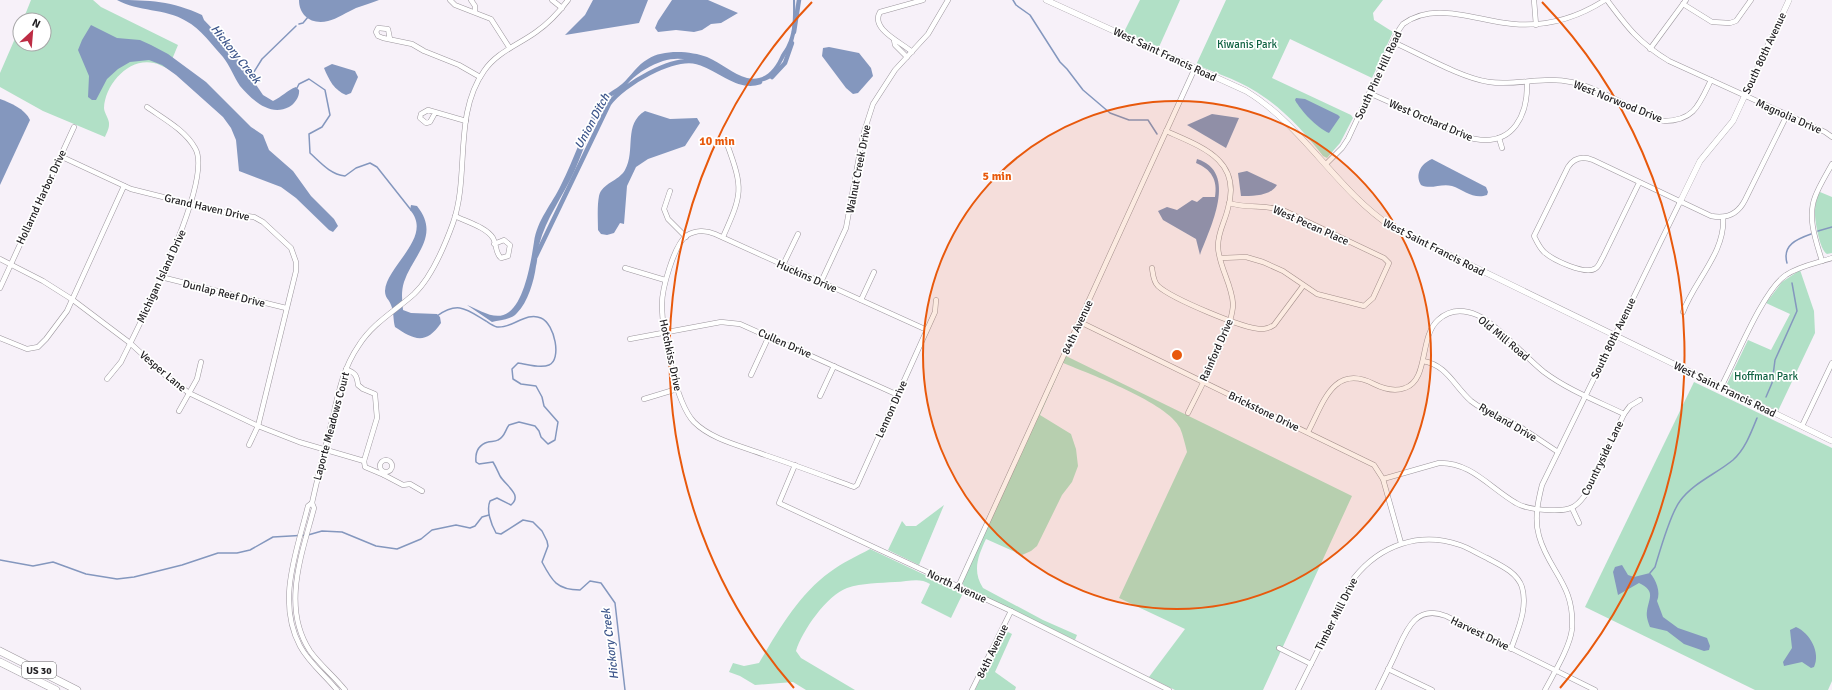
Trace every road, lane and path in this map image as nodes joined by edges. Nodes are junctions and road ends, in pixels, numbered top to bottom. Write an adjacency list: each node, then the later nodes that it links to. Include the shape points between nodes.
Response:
1 (450, 0): 16 (street, via 455,5)
2 (471, 0): 16 (street, via 475,6)
3 (552, 0): 14 (street)
4 (568, 0): 14 (street, Laporte Meadows Court)
5 (923, 0): 19 (street, via 880,12 877,21 879,25)
6 (1046, 0): 25 (street, West Saint Francis Road)
7 (1534, 0): 17 (street)
8 (1606, 0): 17 (street, via 1578,15); 22 (street, Magnolia Drive)
9 (1751, 0): 12 (street, via 1736,21 1730,23 1712,22)
10 (1789, 0): 30 (street, South 80th Avenue)
11 (946, 1): 23 (street, Walnut Creek Drive, via 928,34)
12 (1685, 2): 22 (street)
13 (1448, 7): 17 (street, via 1496,22)
14 (562, 8): 21 (street, Laporte Meadows Court, via 536,32)
15 (1431, 8): 20 (street, South Pine Hill Road, via 1412,16 1403,24)
16 (474, 12): 21 (street, via 491,19)
17 (1536, 25)
18 (390, 39): 26 (street, via 412,44)
19 (894, 40): 23 (street); 24 (street, via 895,45)
20 (1393, 42): 28 (street, West Norwood Drive, via 1478,80 1499,83); 29 (street, South Pine Hill Road)
21 (509, 47): 26 (street, Laporte Meadows Court, via 491,62)
22 (1650, 50): 27 (street, Magnolia Drive)
23 (912, 52): 24 (street, Walnut Creek Drive)
24 (907, 57): 67 (street, Walnut Creek Drive, via 882,88 867,119 846,228)
25 (1195, 68): 36 (street, 84th Avenue); 42 (street, West Saint Francis Road, via 1261,100 1290,125)
26 (480, 77): 34 (street, Laporte Meadows Court, via 469,101)
27 (1711, 80): 28 (street, West Norwood Drive, via 1700,104 1685,118 1676,121 1664,121 1581,84 1555,80); 30 (street, Magnolia Drive)
28 (1527, 82): 38 (street, via 1527,103 1518,124)
29 (1369, 93): 38 (street, West Orchard Drive, via 1464,136 1486,140); 42 (street, South Pine Hill Road, via 1347,141)
30 (1745, 96): 33 (street, Magnolia Drive); 47 (street, South 80th Avenue, via 1734,121 1700,161)
31 (147, 107): 49 (street, Michigan Island Drive, via 181,131 196,149 199,164)
32 (435, 113): 34 (street)
33 (1787, 115): 37 (street, Magnolia Drive); 51 (street, via 1743,204 1737,211)
34 (466, 121): 50 (street, Laporte Meadows Court, via 460,195)
35 (74, 127): 41 (street, Hollarnd Harbor Drive)
36 (1166, 131): 48 (street, Rainford Drive, via 1207,149 1219,160 1228,173 1232,188); 75 (street, 84th Avenue)
37 (1832, 137)
38 (1499, 138): 40 (street)
39 (727, 144): 54 (street, via 739,188 736,206)
40 (1502, 148)
41 (60, 156): 45 (street, Grand Haven Drive); 60 (street, Hollarnd Harbor Drive)
42 (1326, 164): 80 (street, West Saint Francis Road, via 1366,207 1392,227)
43 (1832, 164): 59 (street, via 1815,197 1812,210 1812,223)
44 (1639, 183): 44 (street, via 1596,268 1580,270 1545,253 1538,246 1534,236 1568,168 1576,159 1590,158); 47 (street)
45 (124, 186): 49 (street, Grand Haven Drive); 70 (street)
46 (670, 191): 53 (street, via 664,209 668,219)
47 (1680, 202): 51 (street, via 1710,216); 80 (street, South 80th Avenue)
48 (1229, 203): 57 (street, Rainford Drive, via 1218,234); 68 (street, West Pecan Place, via 1242,207 1272,206 1384,258 1389,263 1373,298 1364,306 1331,299)
49 (190, 206): 65 (street, Michigan Island Drive, via 183,230); 73 (street, Grand Haven Drive, via 254,217 291,248 296,271)
50 (455, 216): 55 (street, via 488,232); 88 (street, Laporte Meadows Court, via 448,237 428,276 413,295 366,334)
51 (1723, 217): 74 (street, via 1721,238)
52 (798, 234): 61 (street)
53 (686, 237): 54 (street, Huckins Drive, via 702,231); 66 (street, Hotchkiss Drive)
54 (723, 237): 61 (street, Huckins Drive)
55 (494, 244)
56 (0, 258): 60 (street, Vesper Lane)
57 (1221, 258): 68 (street, via 1246,257 1263,262 1283,271); 76 (street, Rainford Drive, via 1233,303)
58 (1832, 258): 59 (street)
59 (1822, 261): 92 (street, via 1784,276 1772,290)
60 (10, 265): 69 (street, Hollarnd Harbor Drive); 70 (street, Vesper Lane)
61 (783, 265): 67 (street, Huckins Drive)
62 (625, 268): 66 (street)
63 (1152, 268): 76 (street, via 1158,285)
64 (874, 272): 71 (street)
65 (161, 277): 73 (street, Dunlap Reef Drive); 83 (street, Michigan Island Drive)
66 (665, 280): 78 (street, Hotchkiss Drive, via 662,305)
67 (821, 282): 71 (street, Huckins Drive)
68 (1303, 286): 76 (street, via 1274,325 1268,329 1262,330)
69 (0, 288)
70 (73, 300): 81 (street, via 63,317 38,347 23,349); 83 (street, Vesper Lane)
71 (861, 300): 77 (street, Huckins Drive)
72 (936, 300): 77 (street, Lennon Drive, via 935,312)
73 (286, 308): 103 (street, Grand Haven Drive)
74 (1683, 312)
75 (1080, 322): 91 (street, Brickstone Drive); 120 (street, 84th Avenue)
76 (1230, 322): 91 (street, Rainford Drive)
77 (927, 330): 95 (street, Lennon Drive)
78 (666, 332): 79 (street, Cullen Drive, via 722,322 740,324); 82 (street, Cullen Drive); 93 (street, Hotchkiss Drive)
79 (769, 336): 87 (street, Cullen Drive); 89 (street)
80 (1614, 336): 92 (street, West Saint Francis Road); 96 (street, South 80th Avenue)
81 (0, 338)
82 (630, 339)
83 (130, 343): 90 (street, Michigan Island Drive, via 121,362); 94 (street, Vesper Lane, via 164,375)
84 (1422, 361): 96 (street, Old Mill Road, via 1430,328 1447,313 1469,312 1489,322 1553,378); 105 (street, Old Mill Road, via 1416,380 1408,388 1381,388 1357,378 1344,379 1336,383 1330,389); 109 (street, Ryeland Drive, via 1443,369 1471,401 1522,428)
85 (201, 362): 94 (street, via 199,375)
86 (1832, 363): 104 (street)
87 (834, 366): 95 (street, Cullen Drive); 97 (street)
88 (346, 369): 108 (street, Laporte Meadows Court); 110 (street, via 355,372 358,385 362,389 375,394 378,418)
89 (751, 375)
90 (107, 379)
91 (1203, 381): 101 (street, Rainford Drive); 105 (street, Brickstone Drive)
92 (1721, 387): 104 (street, West Saint Francis Road)
93 (677, 389): 98 (street); 111 (street, Hotchkiss Drive, via 694,422 709,433)
94 (189, 393): 100 (street); 103 (street, Vesper Lane)
95 (898, 395): 113 (street, Lennon Drive)
96 (1585, 395): 102 (street, Old Mill Road); 109 (street, South 80th Avenue)
97 (820, 396)
98 (644, 399)
99 (1640, 400): 102 (street, Countryside Lane, via 1630,406)
100 (179, 411)
101 (1188, 413)
102 (1624, 414): 116 (street, Countryside Lane, via 1586,494)
103 (258, 426): 107 (street, Grand Haven Drive); 108 (street, Vesper Lane)
104 (1802, 426): 106 (street, West Saint Francis Road)
105 (1308, 432): 112 (street, Brickstone Drive, via 1367,461 1378,470)
106 (1832, 441)
107 (250, 445)
108 (325, 449): 110 (street, Vesper Lane); 115 (street, Laporte Meadows Court)
109 (1558, 452): 117 (street, South 80th Avenue, via 1542,485)
110 (364, 461): 114 (street, via 365,467)
111 (795, 465): 113 (street, Hotchkiss Drive); 120 (street, North Avenue, via 779,503)
112 (1383, 479): 117 (street, via 1439,463 1457,464 1475,473 1517,504); 119 (street, Brickstone Drive)
113 (854, 487)
114 (422, 491)
115 (312, 503): 131 (street, Laporte Meadows Court, via 308,506 290,577 289,616 300,646 309,660); 132 (street, Laporte Meadows Court, via 314,508 295,587 296,616 311,652)
116 (1572, 508): 117 (street); 118 (street)
117 (1537, 509): 128 (street, South 80th Avenue, via 1538,535 1566,588 1570,602 1572,630)
118 (1579, 523)
119 (1401, 543): 123 (street, Timber Mill Drive, via 1429,539 1444,540 1461,545 1507,568 1522,585 1524,599 1523,612); 126 (street, Timber Mill Drive, via 1378,554 1354,578)
120 (958, 587): 121 (street, North Avenue)
121 (1011, 612): 133 (street, 84th Avenue); 134 (street, North Avenue)
122 (1279, 648): 126 (street)
123 (1511, 649): 127 (street, Harvest Drive, via 1446,616 1430,613 1420,616 1410,625); 128 (street, Harvest Drive)
124 (0, 651): 130 (main road, US 30)
125 (0, 662): 129 (main road, US 30)
126 (1311, 664): 135 (street, Timber Mill Drive)
127 (1388, 669): 136 (street, Harvest Drive); 137 (street)
128 (1555, 670): 138 (street, South 80th Avenue); 139 (street, Harvest Drive)
129 (56, 690)
130 (78, 690)
131 (337, 690)
132 (345, 690)
133 (972, 690)
134 (1169, 690)
135 (1298, 690)
136 (1378, 690)
137 (1432, 690)
138 (1545, 690)
139 (1595, 690)

